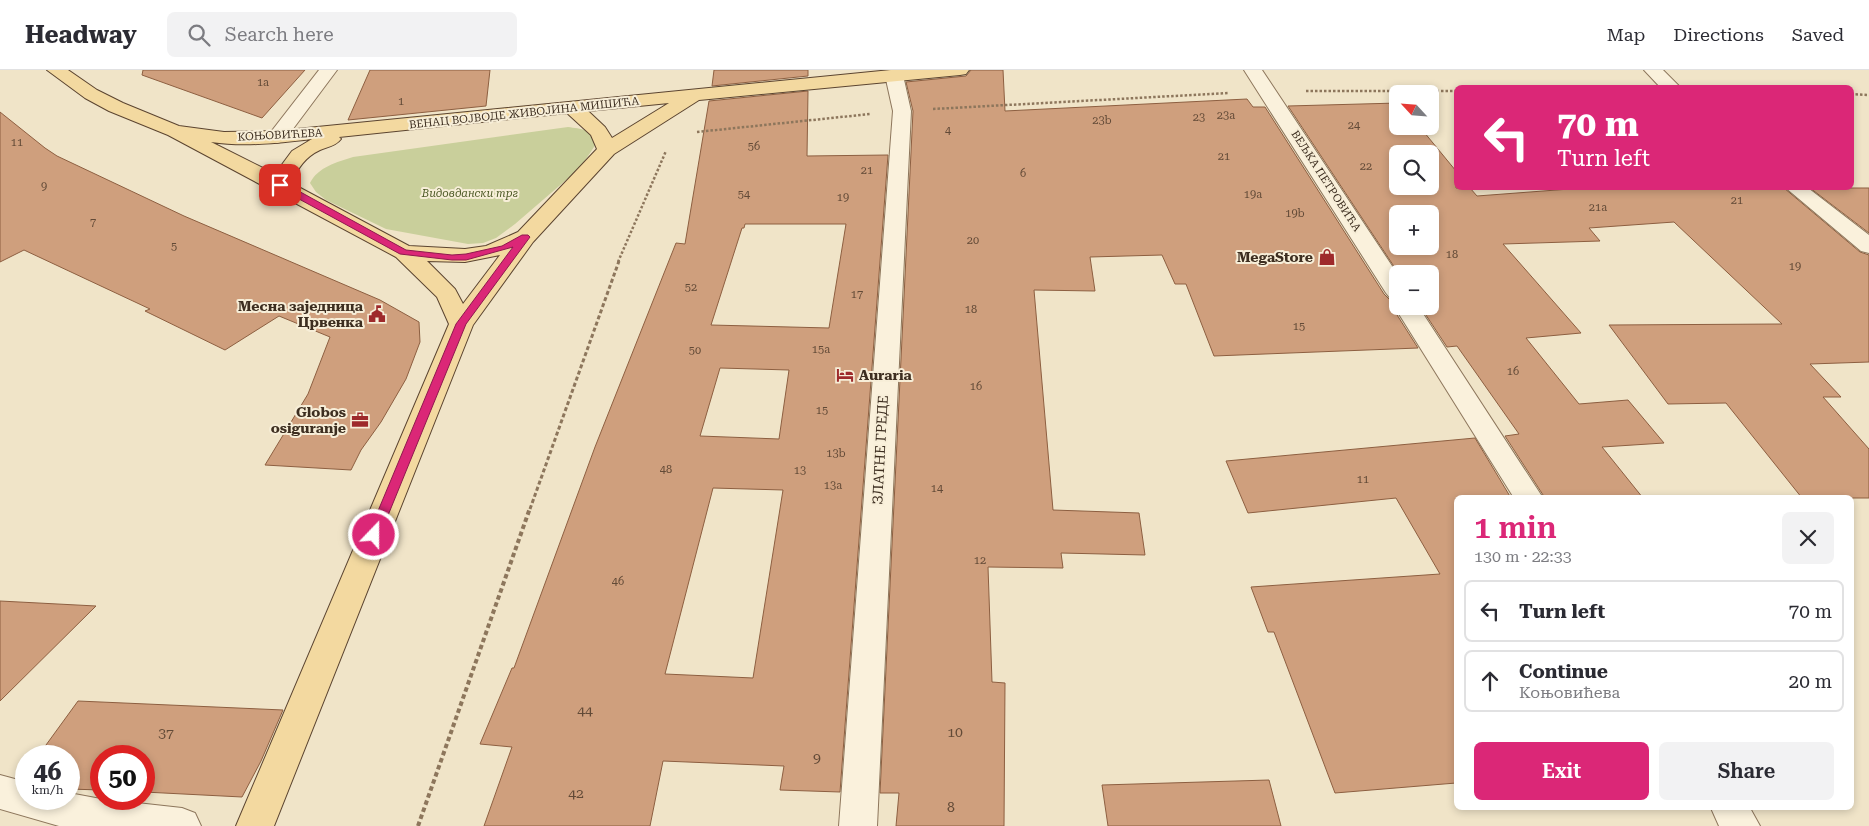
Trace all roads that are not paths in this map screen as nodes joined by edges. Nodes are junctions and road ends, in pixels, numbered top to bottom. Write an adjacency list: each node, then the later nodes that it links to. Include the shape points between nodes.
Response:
1 (56, 70): 11 (main road, КОЊОВИЋЕВА, via 116,107)
2 (328, 70): 12 (street)
3 (960, 70): 6 (main road, ВЕНАЦ ВОЈВОДЕ ЖИВОЈИНА МИШИЋА)
4 (1253, 70): 19 (street, ВЕЉКА ПЕТРОВИЋА)
5 (1653, 70): 7 (street)
6 (894, 75): 8 (main road, ВЕНАЦ ВОЈВОДЕ ЖИВОЈИНА МИШИЋА); 27 (street, ЗЛАТНЕ ГРЕДЕ, via 902,111)
7 (1669, 85)
8 (692, 97): 9 (main road, ВЕНАЦ ВОЈВОДЕ ЖИВОЈИНА МИШИЋА); 13 (main road, ВЕНАЦ ВОЈВОДЕ ЖИВОЈИНА МИШИЋА)
9 (571, 107): 10 (main road, ВЕНАЦ ВОЈВОДЕ ЖИВОЈИНА МИШИЋА); 13 (main road, via 600,134)
10 (356, 130): 12 (main road, КОЊОВИЋЕВА); 14 (main road, via 295,157)
11 (175, 131): 12 (main road, КОЊОВИЋЕВА, via 224,138); 14 (main road, КОЊОВИЋЕВА)
12 (277, 137): 14 (main road, via 273,154)
13 (607, 150): 16 (main road, ВЕНАЦ ВОЈВОДЕ ЖИВОЈИНА МИШИЋА)
14 (280, 185): 18 (main road, КОЊОВИЋЕВА)
15 (1799, 190): 17 (street)
16 (525, 237): 18 (main road, via 505,248 466,257); 21 (main road)
17 (1869, 246)
18 (404, 252): 21 (main road, КОЊОВИЋЕВА, via 447,294)
19 (1389, 279)
20 (1412, 315): 22 (street)
21 (462, 324): 26 (main road)
22 (1527, 495)
23 (0, 792): 25 (street, via 69,811)
24 (1730, 810): 28 (street)
25 (182, 826)
26 (255, 826)
27 (858, 826)
28 (1741, 826)

